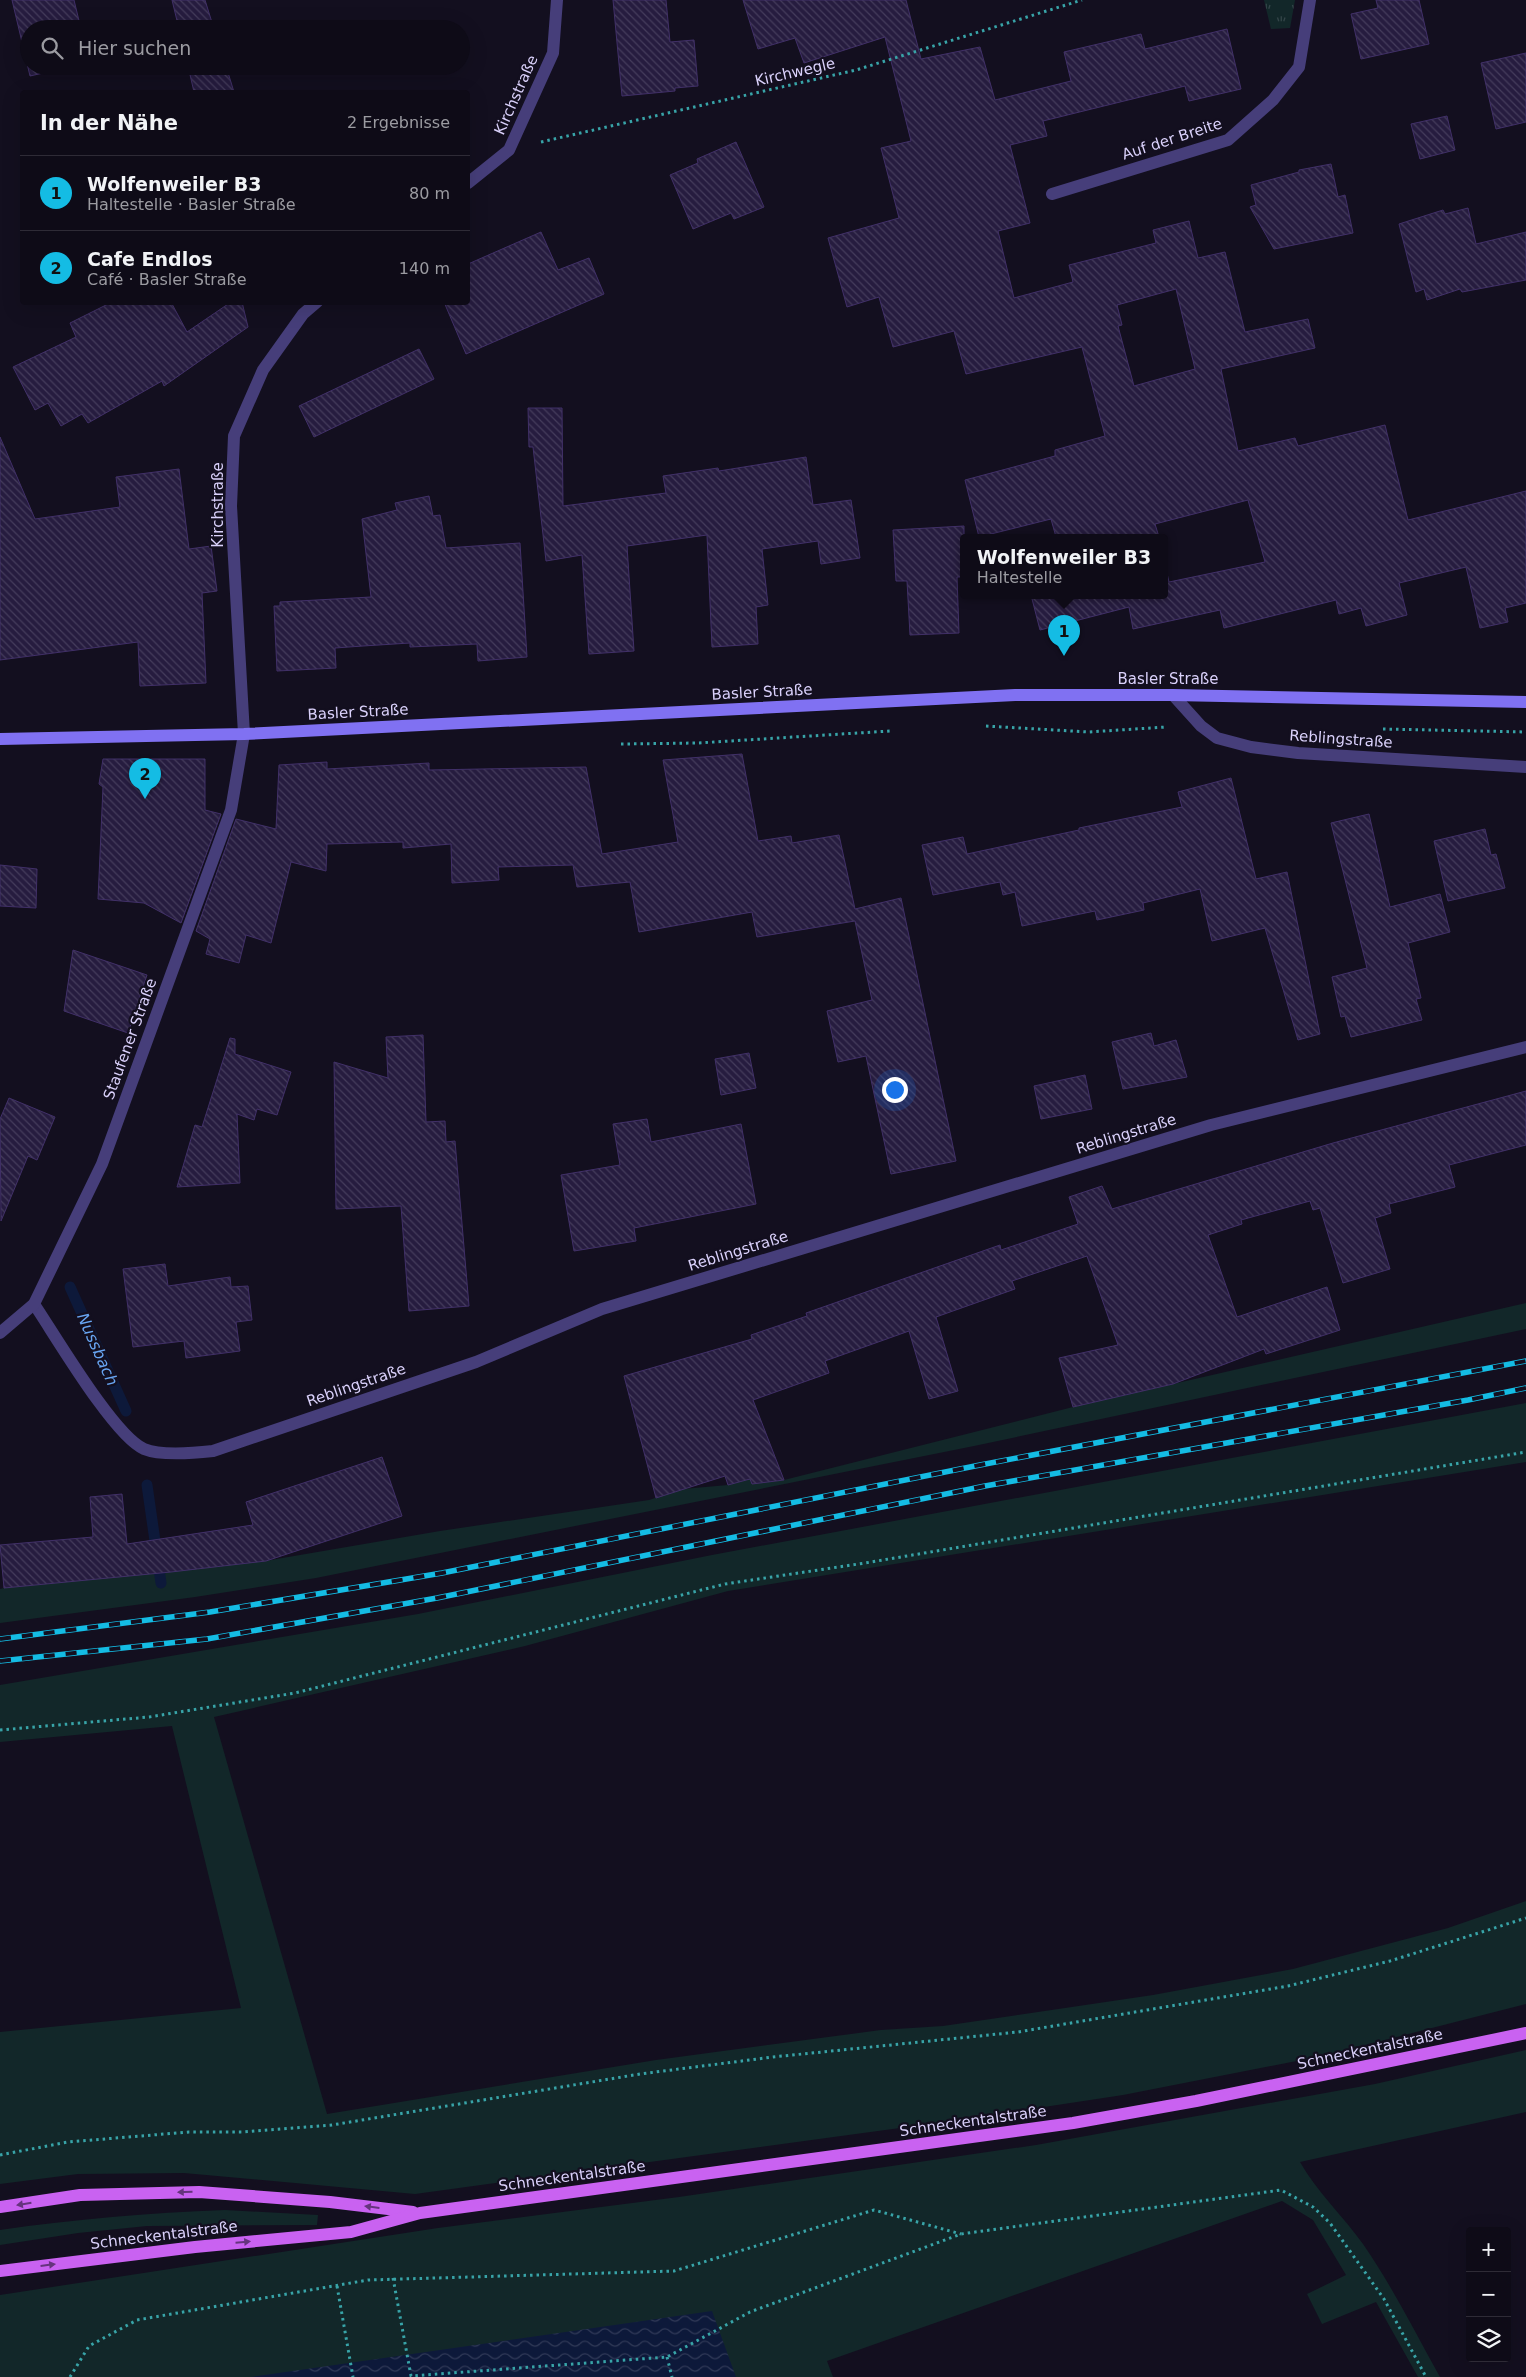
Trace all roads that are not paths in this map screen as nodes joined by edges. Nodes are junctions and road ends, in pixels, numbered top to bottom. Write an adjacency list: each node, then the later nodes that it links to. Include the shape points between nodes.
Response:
1 (557, 0): 3 (street, Kirchstraße, via 553,53 509,150)
2 (1310, 0): 4 (street, Auf der Breite, via 1299,67 1272,100 1228,140)
3 (470, 181)
4 (1052, 194)
5 (313, 305): 8 (street, Kirchstraße, via 302,314 263,370 234,436 232,506)
6 (1173, 695): 7 (main road, Basler Straße); 8 (main road, Basler Straße, via 1015,695); 10 (street, Reblingstraße, via 1201,726 1217,738 1251,746 1298,753)
7 (1526, 702)
8 (244, 734): 9 (main road, Basler Straße); 12 (street, Staufener Straße, via 231,810 102,1164)
9 (0, 739)
10 (1526, 767)
11 (1526, 1047): 12 (street, Reblingstraße, via 1211,1125 602,1309 476,1362 213,1450 186,1454 144,1449 118,1428)
12 (34, 1304): 13 (street, Staufener Straße)
13 (0, 1332)
14 (1526, 2032): 16 (main road, Schneckentalstraße, via 1196,2101 1073,2123)
15 (0, 2207): 16 (main road, Schneckentalstraße, one-way to 15, via 199,2192 80,2195)
16 (420, 2213): 17 (main road, Schneckentalstraße, one-way to 16, via 351,2232)
17 (0, 2271)

